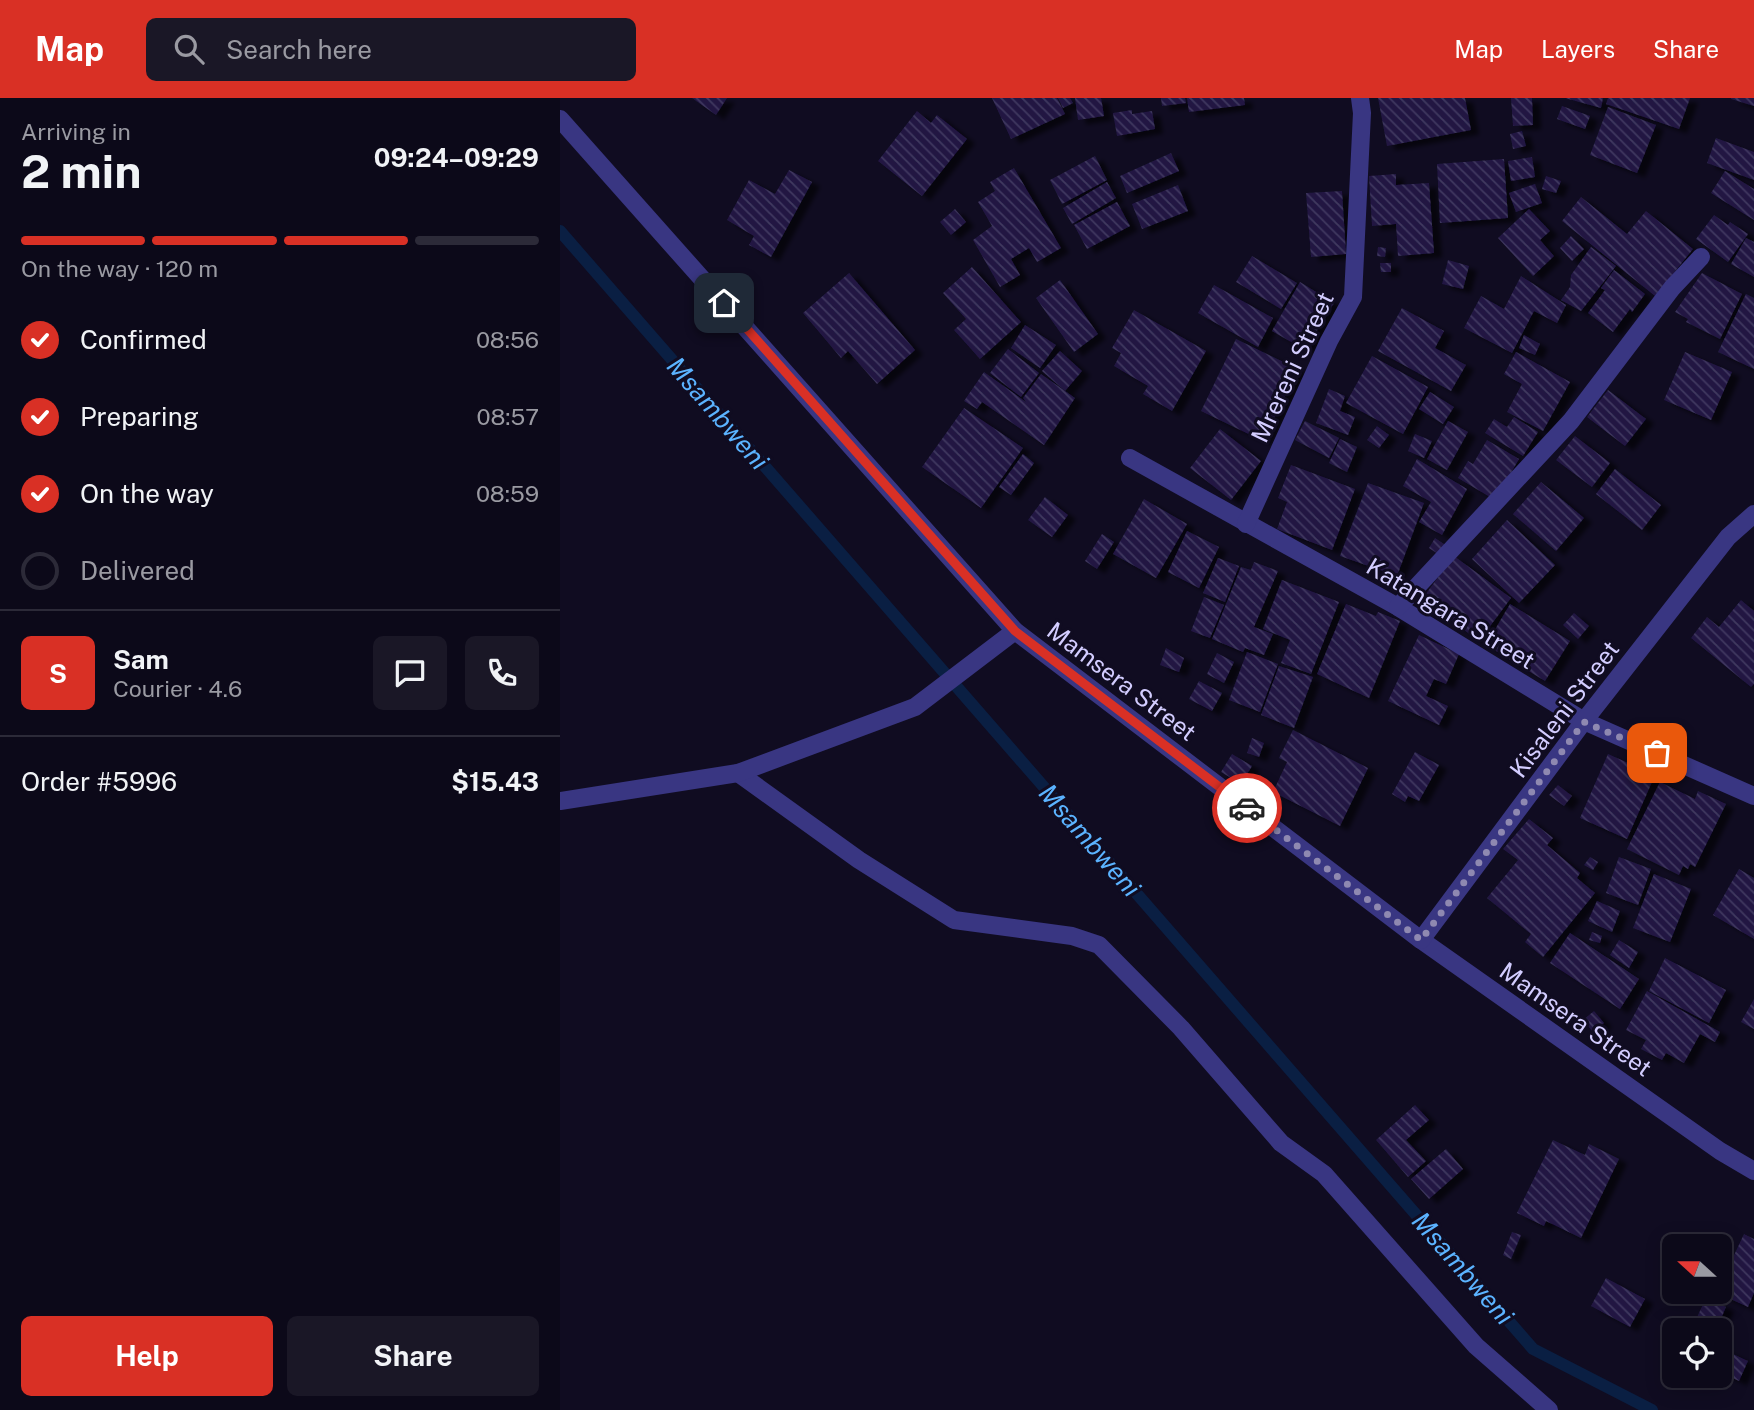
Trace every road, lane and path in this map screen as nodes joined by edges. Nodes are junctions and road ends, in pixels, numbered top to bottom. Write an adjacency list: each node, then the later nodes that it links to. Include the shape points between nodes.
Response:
1 (1360, 98): 6 (street, Mrereni Street, via 1353,297)
2 (560, 119): 8 (street, Mamsera Street)
3 (1701, 257): 7 (street, via 1672,288 1572,421)
4 (1130, 458): 6 (street, Katangara Street)
5 (1754, 514): 9 (street, Kisaleni Street, via 1728,537)
6 (1246, 524): 7 (street, Katangara Street)
7 (1398, 607): 9 (street, Katangara Street)
8 (1015, 631): 10 (street, via 915,707); 13 (street, Mamsera Street)
9 (1584, 722): 11 (street, Katangara Street); 13 (street, Kisaleni Street)
10 (738, 773): 12 (street); 15 (street, via 859,860 954,920 1072,936 1099,945 1181,1028 1281,1143 1324,1174 1476,1346)
11 (1754, 796)
12 (560, 801)
13 (1421, 940): 14 (street, Mamsera Street)
14 (1754, 1171)
15 (1549, 1410)

